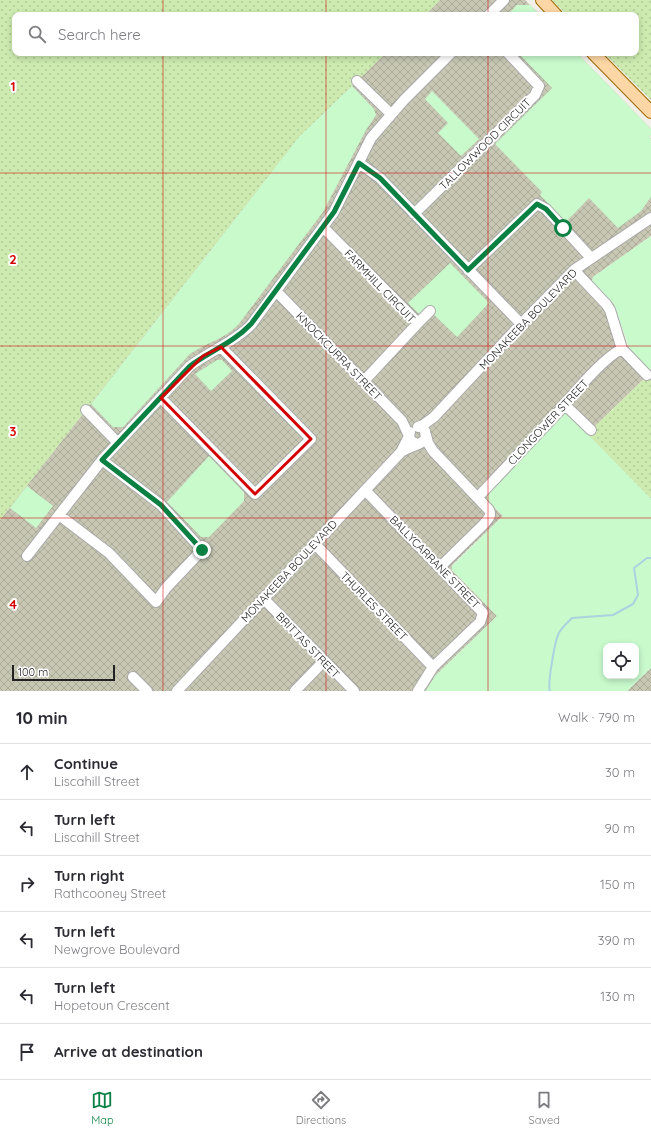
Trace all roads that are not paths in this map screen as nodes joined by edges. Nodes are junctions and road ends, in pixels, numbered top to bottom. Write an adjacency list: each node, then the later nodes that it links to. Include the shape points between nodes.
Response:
1 (504, 0): 3 (street)
2 (542, 0): 4 (main road)
3 (492, 12)
4 (553, 12)
5 (448, 56): 10 (street)
6 (511, 56): 12 (street, TALLOWWOOD CIRCUIT, via 539,86 535,95)
7 (597, 56): 9 (main road)
8 (357, 81): 10 (street)
9 (651, 112)
10 (391, 114): 11 (street, via 371,138)
11 (359, 163): 12 (street, via 380,178); 14 (street, via 334,212)
12 (414, 214): 16 (street)
13 (651, 218): 15 (street, MONAKEEBA BOULEVARD)
14 (323, 227): 18 (street); 20 (street, FARMHILL CIRCUIT)
15 (591, 258): 16 (street, via 546,209 537,204); 17 (street, MONAKEEBA BOULEVARD)
16 (468, 270): 21 (street)
17 (574, 270): 21 (street, MONAKEEBA BOULEVARD); 23 (street, via 610,310)
18 (276, 291): 22 (street, via 241,335); 25 (street, KNOCKCURRA STREET)
19 (430, 311): 20 (street)
20 (418, 323): 25 (street, FARMHILL CIRCUIT)
21 (521, 324): 29 (street, MONAKEEBA BOULEVARD)
22 (221, 348): 26 (street, via 203,356 190,366); 26 (street, via 311,439 255,494)
23 (622, 349): 24 (street); 27 (street, CLONGOWER STREET, via 612,355)
24 (647, 375)
25 (364, 382): 30 (street, KNOCKCURRA STREET)
26 (161, 398): 35 (street)
27 (565, 404): 32 (street); 41 (street, CLONGOWER STREET)
28 (86, 410): 35 (street)
29 (434, 417): 31 (street, MONAKEEBA BOULEVARD); 33 (street, MONAKEEBA BOULEVARD)
30 (402, 421): 31 (street, KNOCKCURRA STREET); 34 (street, KNOCKCURRA STREET)
31 (418, 427): 33 (street, via 423,428); 34 (street, via 411,429)
32 (591, 430)
33 (426, 435): 36 (street, via 423,442); 37 (street)
34 (409, 436): 36 (street, via 411,441); 38 (street, MONAKEEBA BOULEVARD)
35 (118, 443): 39 (street)
36 (418, 444): 37 (street); 38 (street, MONAKEEBA BOULEVARD)
37 (433, 451): 41 (street)
38 (401, 452): 40 (street, MONAKEEBA BOULEVARD)
39 (102, 460): 42 (street); 42 (street, via 161,505 202,550 156,602 108,553)
40 (365, 490): 43 (street, MONAKEEBA BOULEVARD); 45 (street, BALLYCARRANE STREET)
41 (478, 498): 45 (street, via 489,510 490,517)
42 (59, 515): 44 (street)
43 (314, 544): 46 (street, MONAKEEBA BOULEVARD); 48 (street, THURLES STREET)
44 (27, 556)
45 (440, 567): 48 (street, BALLYCARRANE STREET, via 483,612 480,622)
46 (263, 598): 47 (street, BRITTAS STREET); 51 (street, MONAKEEBA BOULEVARD)
47 (324, 661): 52 (street); 53 (street, BRITTAS STREET)
48 (433, 667): 54 (street, BALLYCARRANE STREET)
49 (133, 677): 50 (street)
50 (147, 691)
51 (177, 691)
52 (295, 691)
53 (354, 691)
54 (418, 691)

